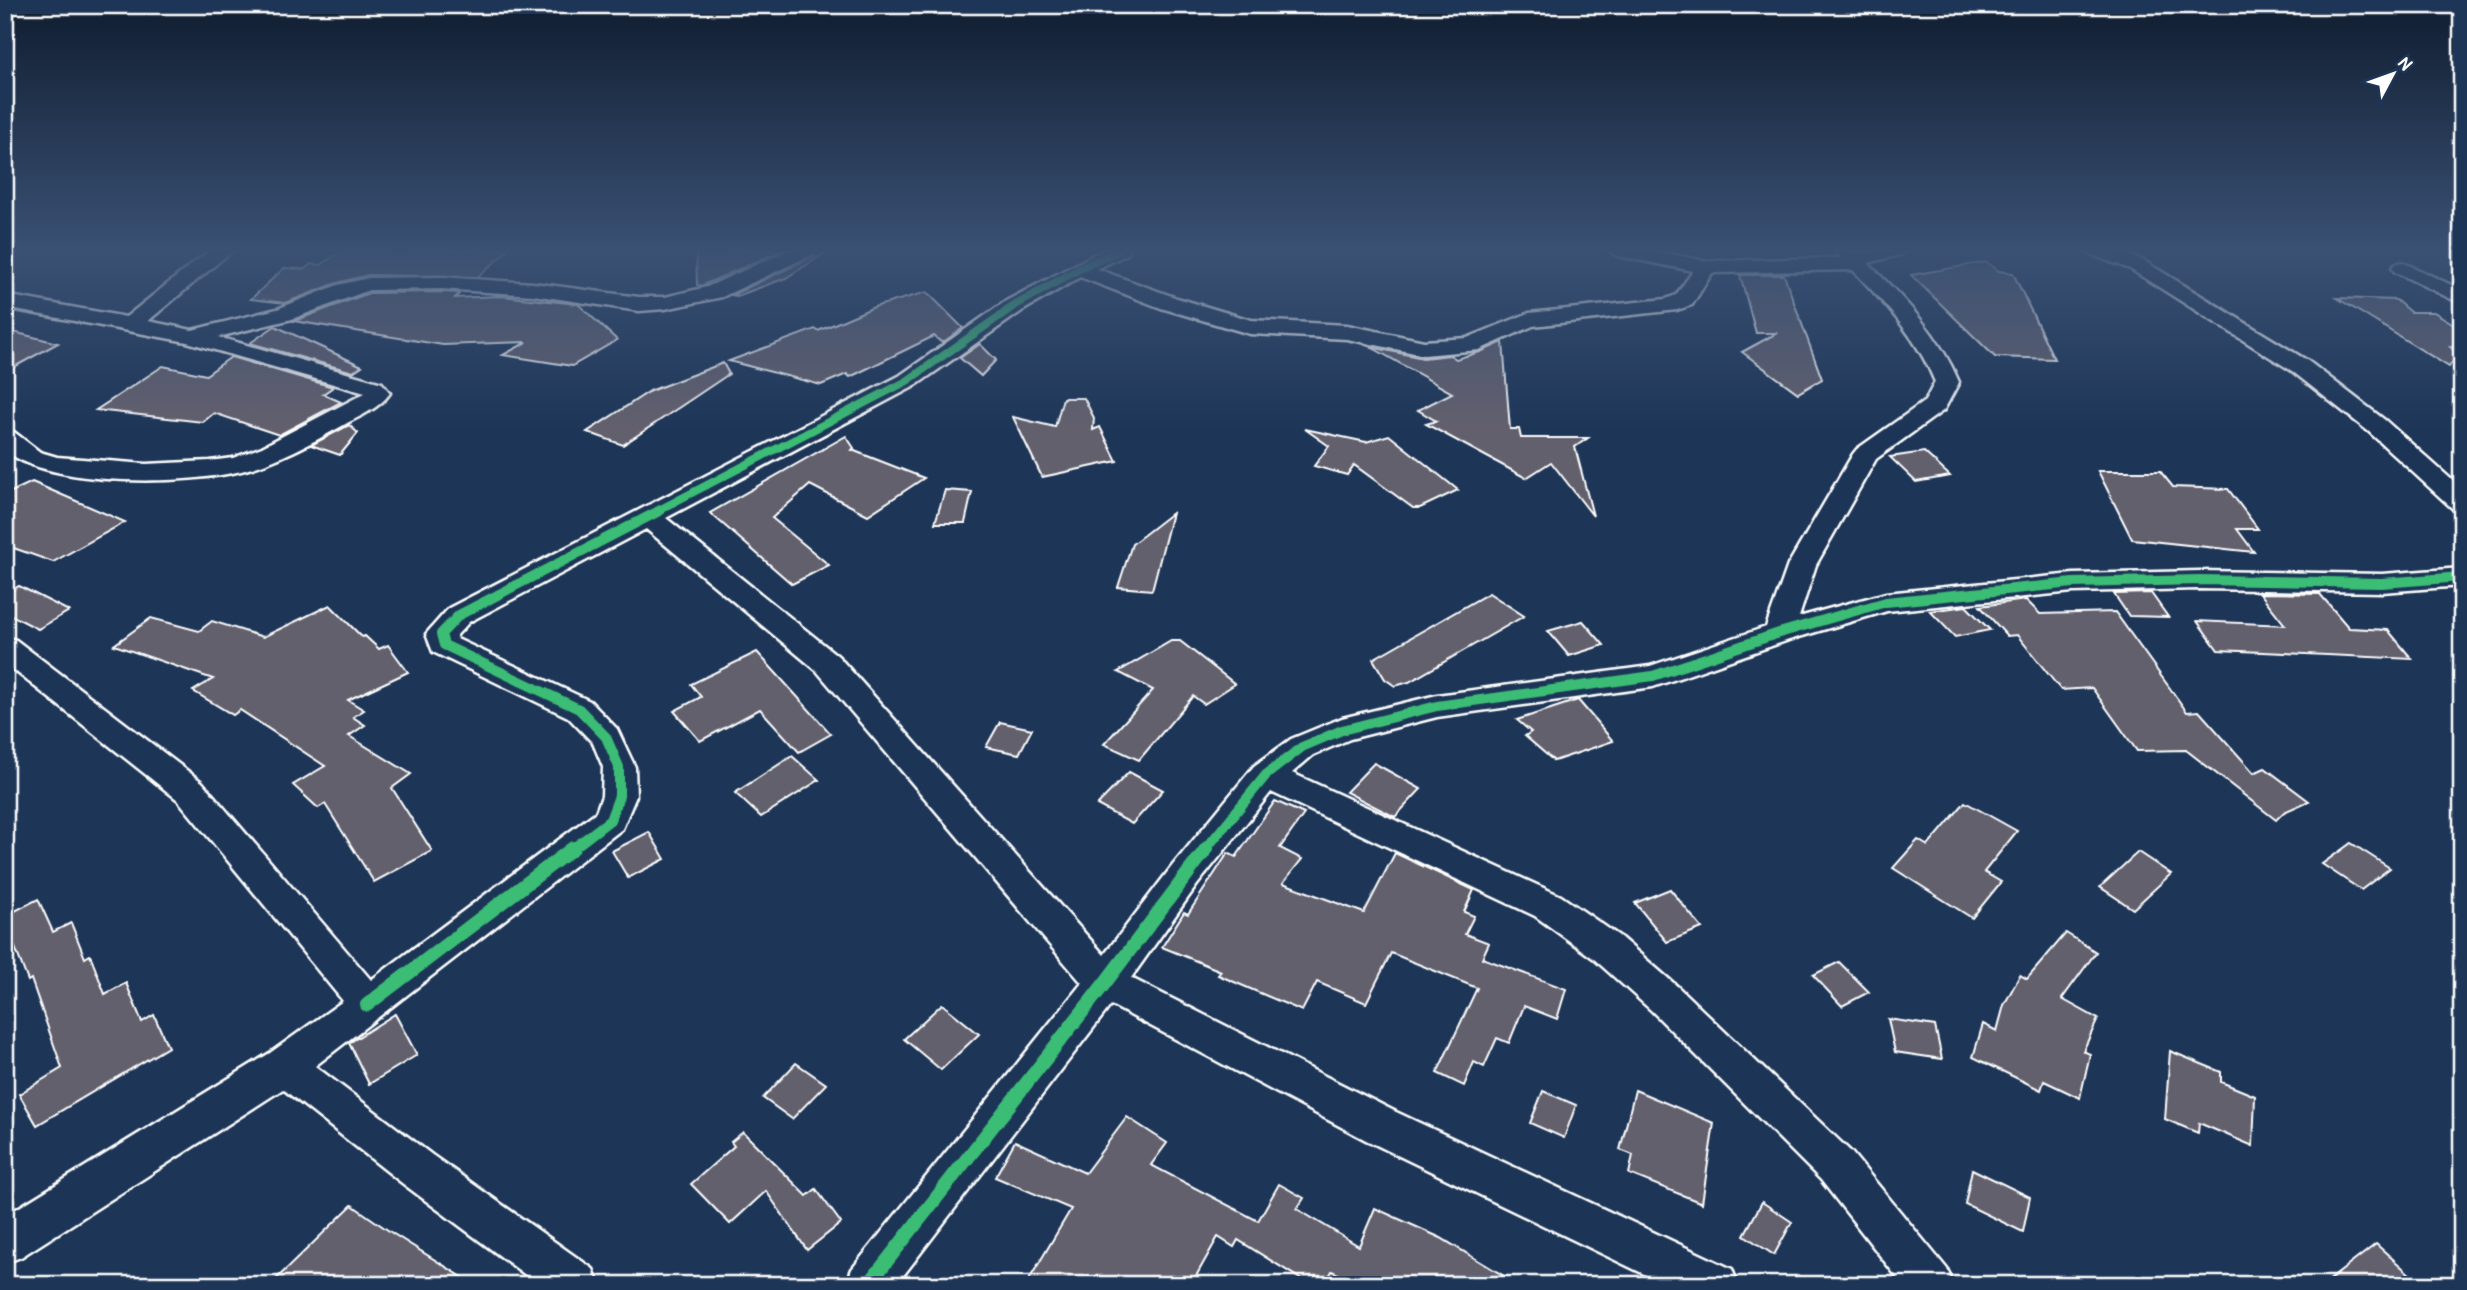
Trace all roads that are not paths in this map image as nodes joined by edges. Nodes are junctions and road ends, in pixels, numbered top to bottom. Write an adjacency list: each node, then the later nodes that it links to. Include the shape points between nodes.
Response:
1 (55, 310): 9 (street)
2 (148, 310): 9 (street)
3 (297, 310): 10 (street)
4 (1008, 310): 13 (street, via 907,381)
5 (1193, 310): 6 (street, via 1250,327 1347,332 1444,349 1471,345 1529,320)
6 (1620, 310)
7 (1898, 310): 15 (street, via 1939,359 1947,382 1935,405 1866,454 1802,565)
8 (2212, 310): 12 (street, via 2300,366 2377,426)
9 (131, 324): 10 (street)
10 (190, 337): 11 (street, via 374,388 378,393 255,460 210,469 115,472 62,467 32,458)
11 (5, 437)
12 (2462, 503)
13 (649, 517): 18 (street, via 827,663); 19 (street, via 458,615 441,634 444,646 579,709 606,737 619,767 619,796 610,820)
14 (2462, 577): 15 (street, via 2382,583 2073,583 1886,602)
15 (1779, 634): 17 (street, via 1653,676 1437,706 1342,730 1303,747)
16 (5, 648): 19 (street, via 190,791)
17 (1266, 775): 18 (street); 25 (street, via 1548,906 1606,947 1836,1166)
18 (1105, 983): 22 (street); 24 (street, via 1381,1126)
19 (367, 1005): 20 (street)
20 (284, 1066): 21 (street); 23 (street)
21 (5, 1241)
22 (872, 1284)
23 (577, 1285)
24 (1716, 1285)
25 (1931, 1285)

